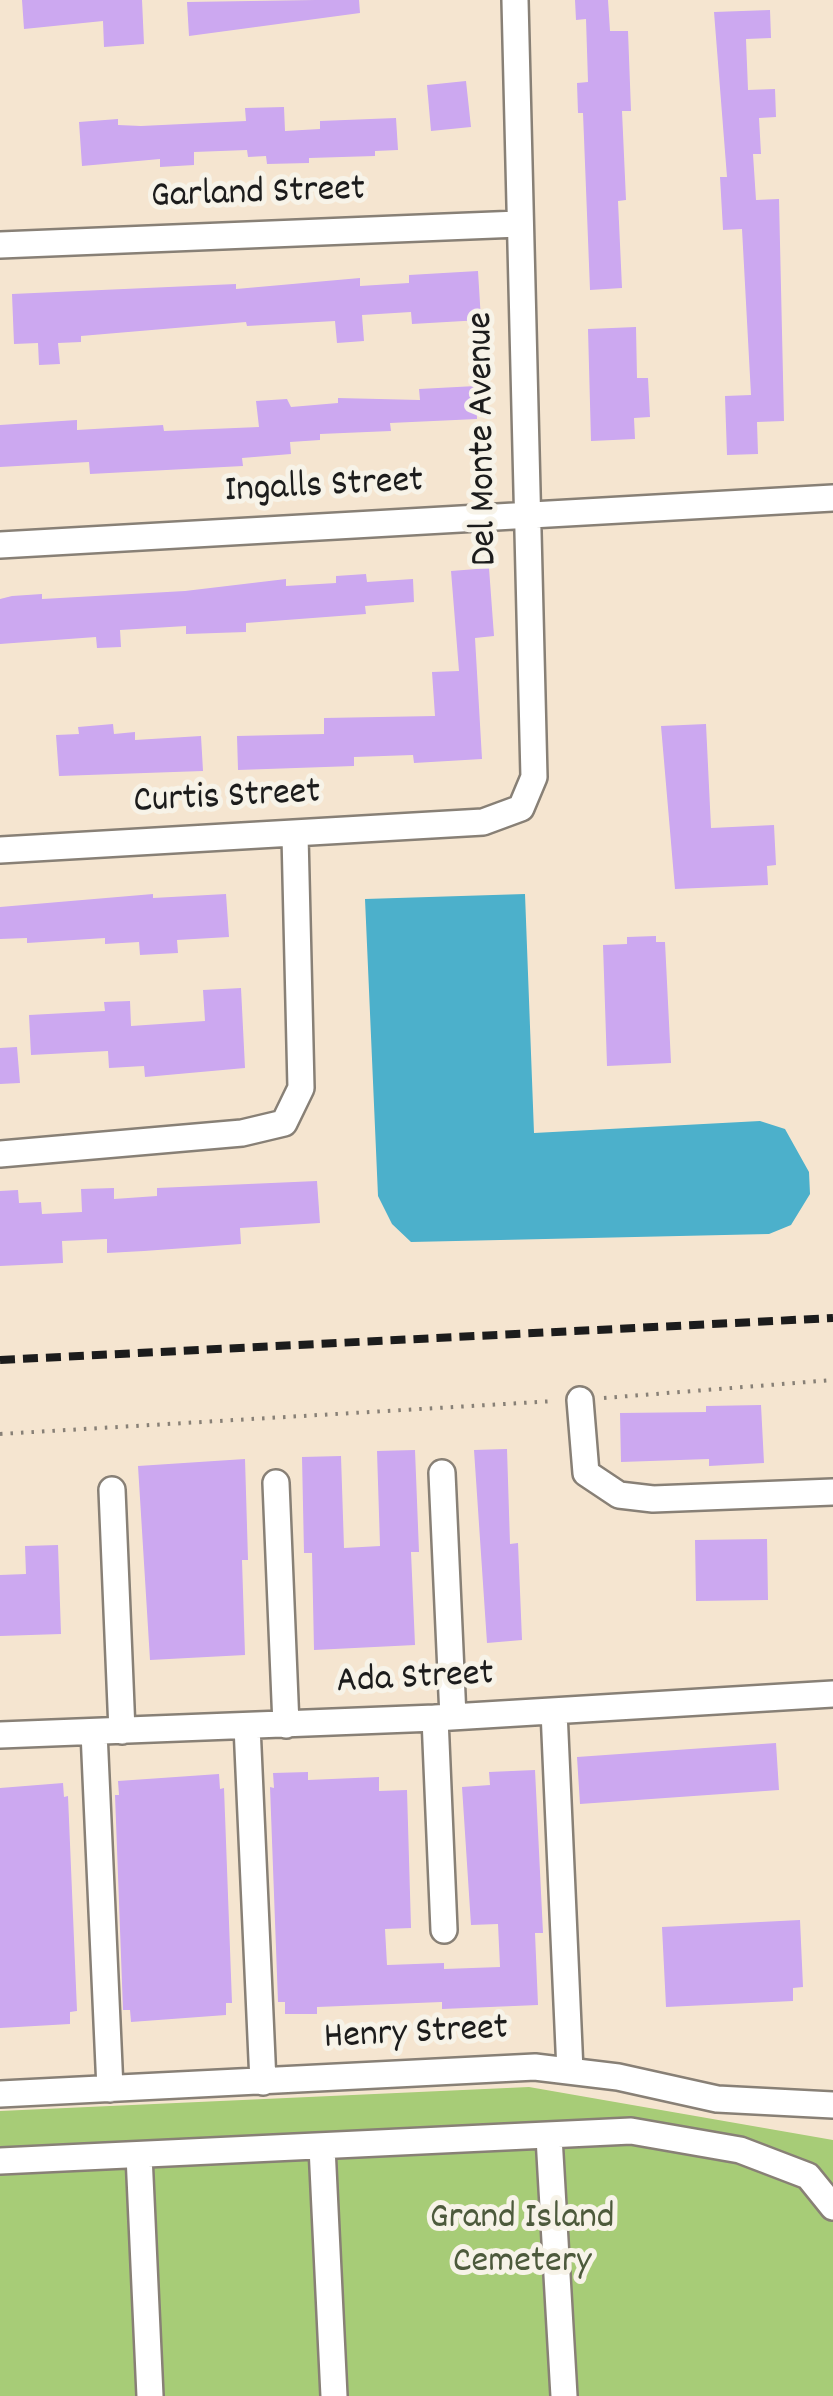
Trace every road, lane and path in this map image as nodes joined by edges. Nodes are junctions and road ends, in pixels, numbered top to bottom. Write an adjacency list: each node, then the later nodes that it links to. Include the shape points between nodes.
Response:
1 (515, 0): 2 (street, Del Monte Avenue)
2 (519, 224): 3 (street, Garland Street); 5 (street, Del Monte Avenue)
3 (0, 245)
4 (833, 498): 5 (street, Ingalls Street)
5 (524, 515): 6 (street, Ingalls Street); 7 (street, Del Monte Avenue, via 534,777 521,808)
6 (0, 545)
7 (458, 824): 8 (street, Curtis Street)
8 (295, 835): 9 (street, Curtis Street); 10 (street, via 301,1088 284,1124)
9 (0, 850)
10 (0, 1154)
11 (833, 1380): 12 (path)
12 (580, 1400): 13 (path); 17 (street, via 586,1474 619,1495)
13 (0, 1434)
14 (442, 1473): 20 (street)
15 (276, 1482): 21 (street)
16 (112, 1490): 23 (street)
17 (833, 1492)
18 (833, 1694): 19 (street, Ada Street)
19 (554, 1711): 20 (street, Ada Street); 27 (street)
20 (444, 1718): 21 (street, Ada Street); 26 (street)
21 (286, 1725): 22 (street, Ada Street)
22 (247, 1726): 23 (street, Ada Street); 28 (street)
23 (122, 1731): 24 (street, Ada Street)
24 (94, 1732): 25 (street, Ada Street); 29 (street)
25 (0, 1735)
26 (444, 1930)
27 (570, 2071): 28 (street, Henry Street, via 535,2067); 31 (street, Henry Street, via 716,2098)
28 (263, 2082): 29 (street, Henry Street)
29 (110, 2089): 30 (street, Henry Street)
30 (0, 2094)
31 (833, 2105)
32 (549, 2137): 33 (street); 36 (street, via 631,2132 740,2150 808,2176); 39 (street)
33 (322, 2147): 34 (street); 38 (street)
34 (139, 2155): 35 (street); 37 (street)
35 (0, 2161)
36 (833, 2207)
37 (150, 2396)
38 (334, 2396)
39 (564, 2396)

